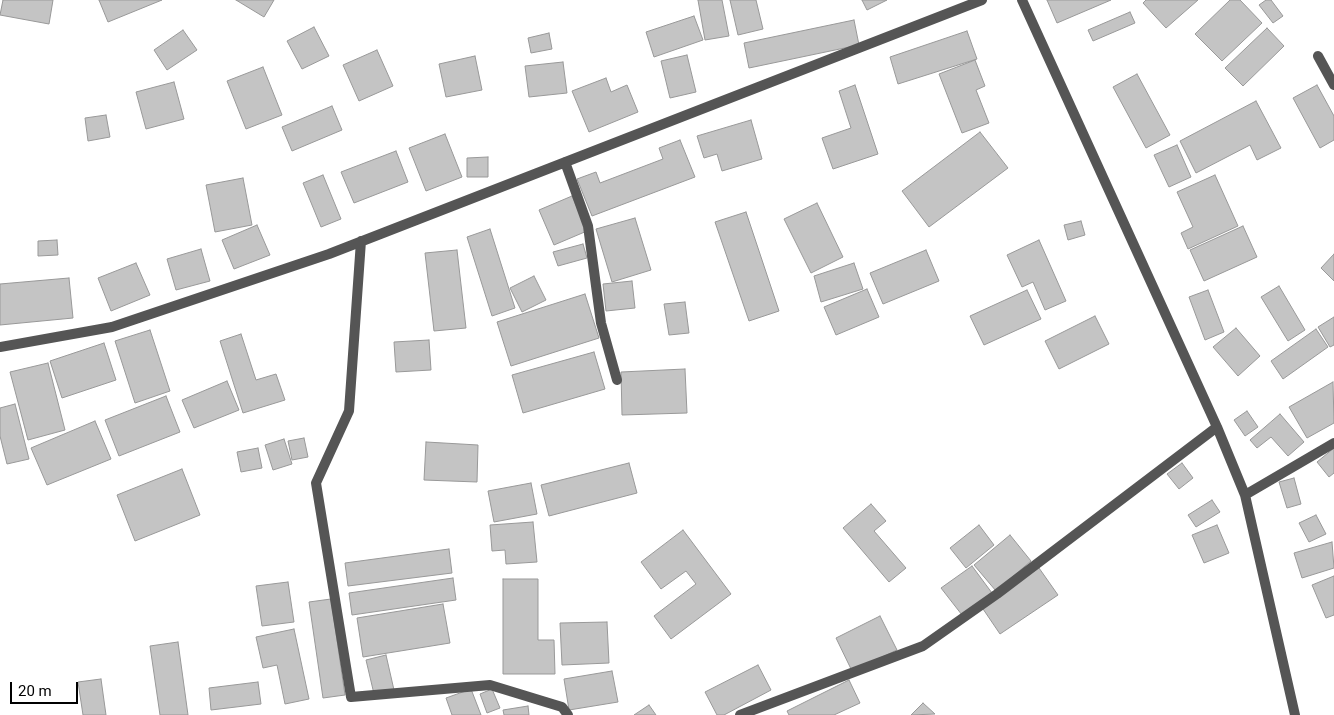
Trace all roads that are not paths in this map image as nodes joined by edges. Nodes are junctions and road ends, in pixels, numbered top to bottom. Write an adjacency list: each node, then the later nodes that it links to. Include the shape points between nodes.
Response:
1 (982, 0): 5 (street)
2 (1022, 0): 9 (street)
3 (1318, 56): 4 (street)
4 (1334, 84)
5 (565, 162): 6 (street); 8 (street, via 588,226 601,323)
6 (361, 241): 7 (street, via 112,327); 12 (street, via 349,411 316,483 351,697 490,685 562,708)
7 (0, 347)
8 (617, 380)
9 (1217, 427): 11 (street); 13 (street, via 997,594 923,646)
10 (1334, 443): 11 (street)
11 (1245, 495): 14 (street)
12 (568, 715)
13 (740, 715)
14 (1295, 715)

